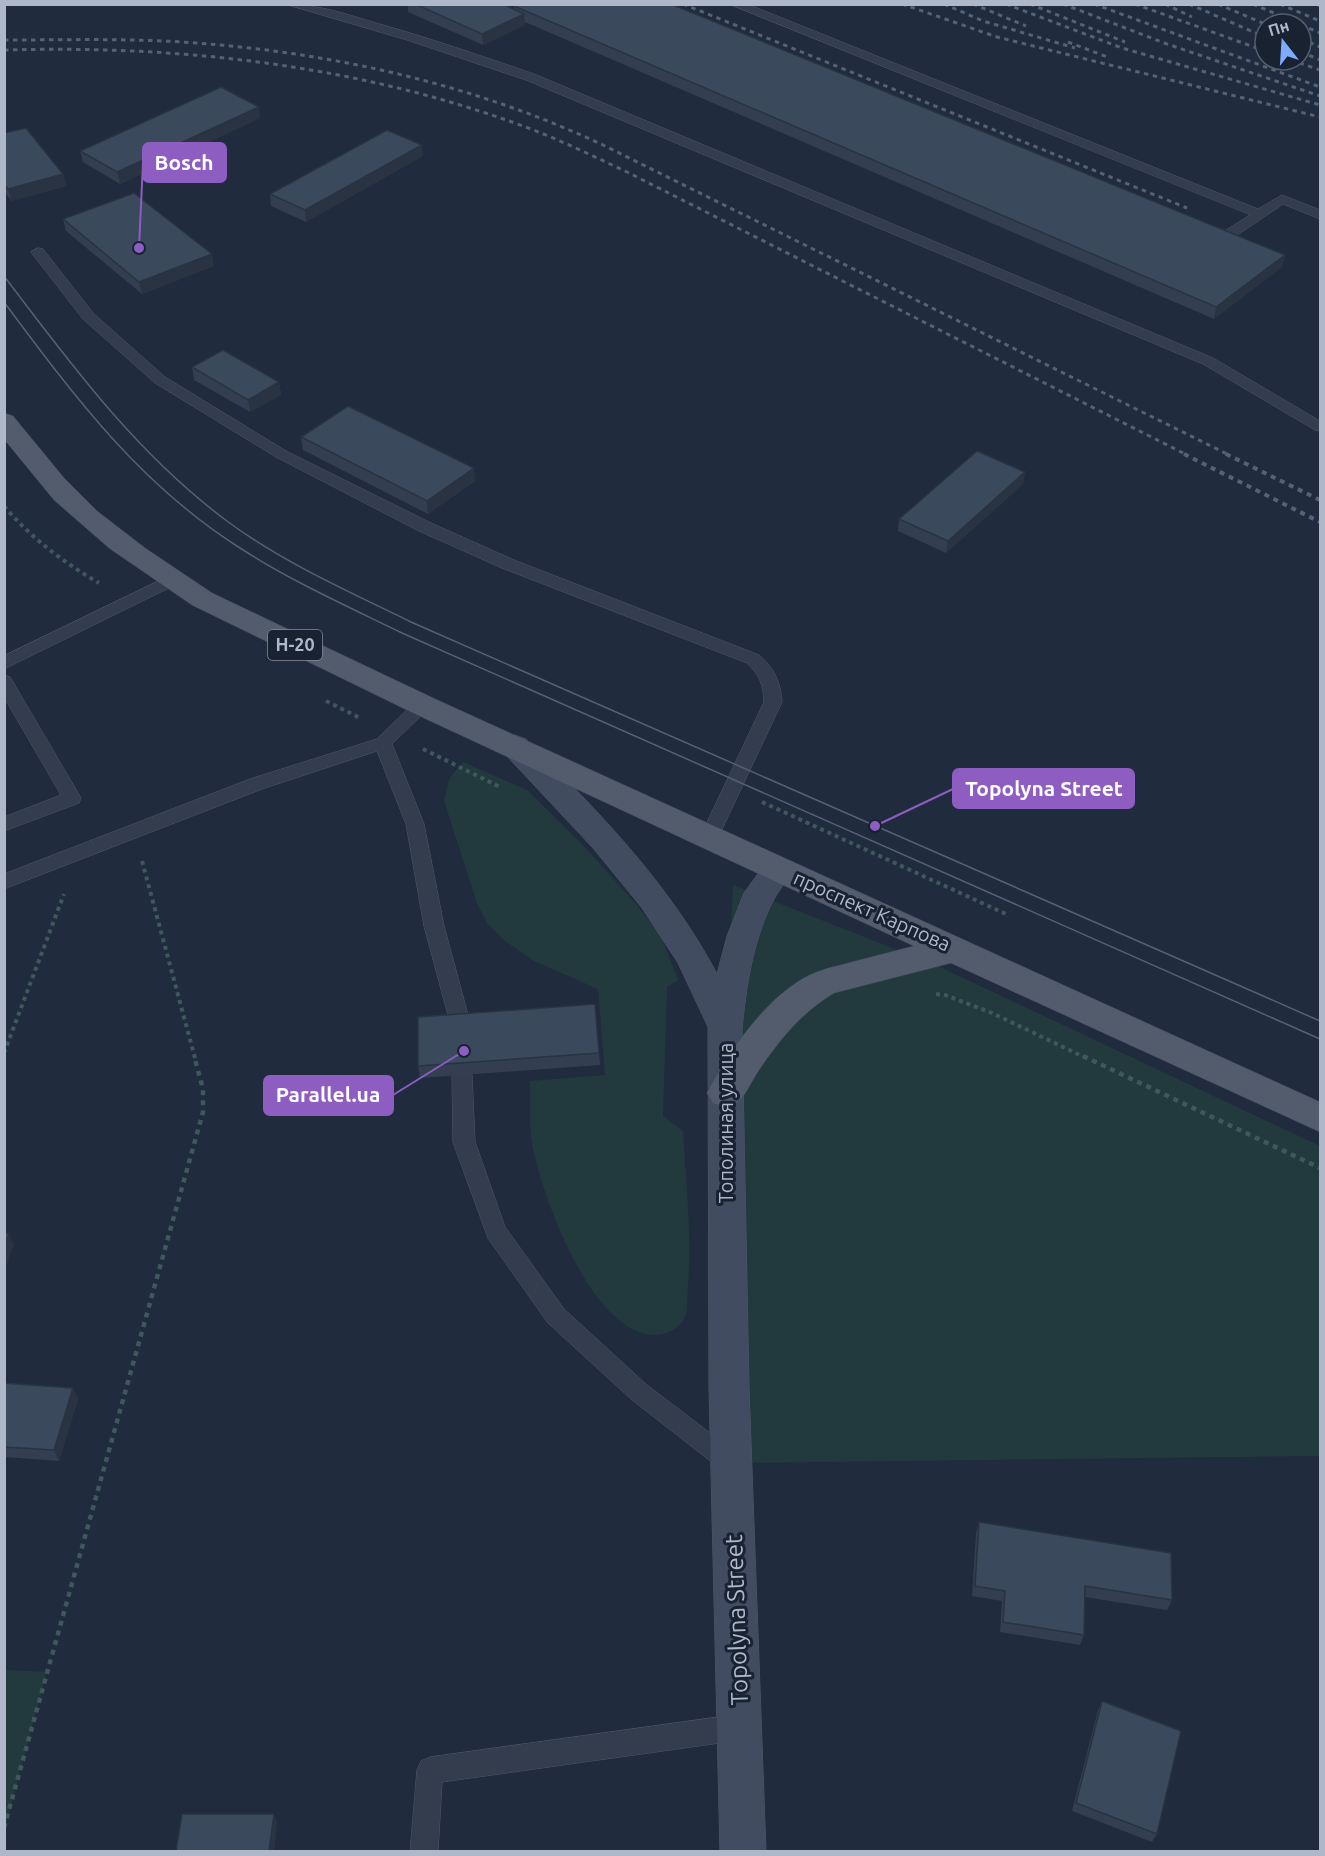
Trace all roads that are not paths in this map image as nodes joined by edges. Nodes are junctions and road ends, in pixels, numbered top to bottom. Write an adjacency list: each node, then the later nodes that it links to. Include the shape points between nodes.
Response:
1 (291, 4): 8 (lane, via 447,46 530,77 1208,362)
2 (735, 4): 3 (lane)
3 (1260, 214): 4 (lane, via 1282,200); 5 (lane)
4 (1320, 214)
5 (1225, 237)
6 (38, 252): 16 (lane, via 88,316 160,380 282,454 425,527 508,564 753,659 766,671 773,702)
7 (4, 421): 9 (main road, Н-20, via 71,501 117,542)
8 (1320, 427)
9 (171, 580): 10 (lane); 12 (main road, Н-20, via 272,634)
10 (4, 663)
11 (4, 681): 15 (lane, via 72,798)
12 (422, 705): 13 (lane); 14 (main road, проспект Карпова)
13 (383, 744): 18 (lane, via 256,784); 20 (lane, via 415,824 434,926)
14 (515, 746): 16 (main road, проспект Карпова); 21 (main road, via 655,900 706,983)
15 (4, 824)
16 (709, 837): 17 (main road, проспект Карпова)
17 (778, 869): 19 (main road, проспект Карпова); 21 (main road, Тополиная улица, via 756,902 744,936 729,993)
18 (4, 882)
19 (956, 949): 23 (main road, via 822,984 789,1009 754,1049); 24 (main road, проспект Карпова)
20 (461, 1026)
21 (725, 1029): 23 (main road, Тополиная улица)
22 (462, 1075): 26 (lane, via 464,1142 496,1231 556,1316 639,1392)
23 (725, 1093): 25 (main road, Тополиная улица)
24 (1320, 1118)
25 (729, 1388): 26 (main road, Topolyna Street)
26 (731, 1463): 27 (main road, Topolyna Street)
27 (741, 1727): 28 (lane, via 430,1770); 29 (main road, Topolyna Street)
28 (424, 1851)
29 (743, 1851)

